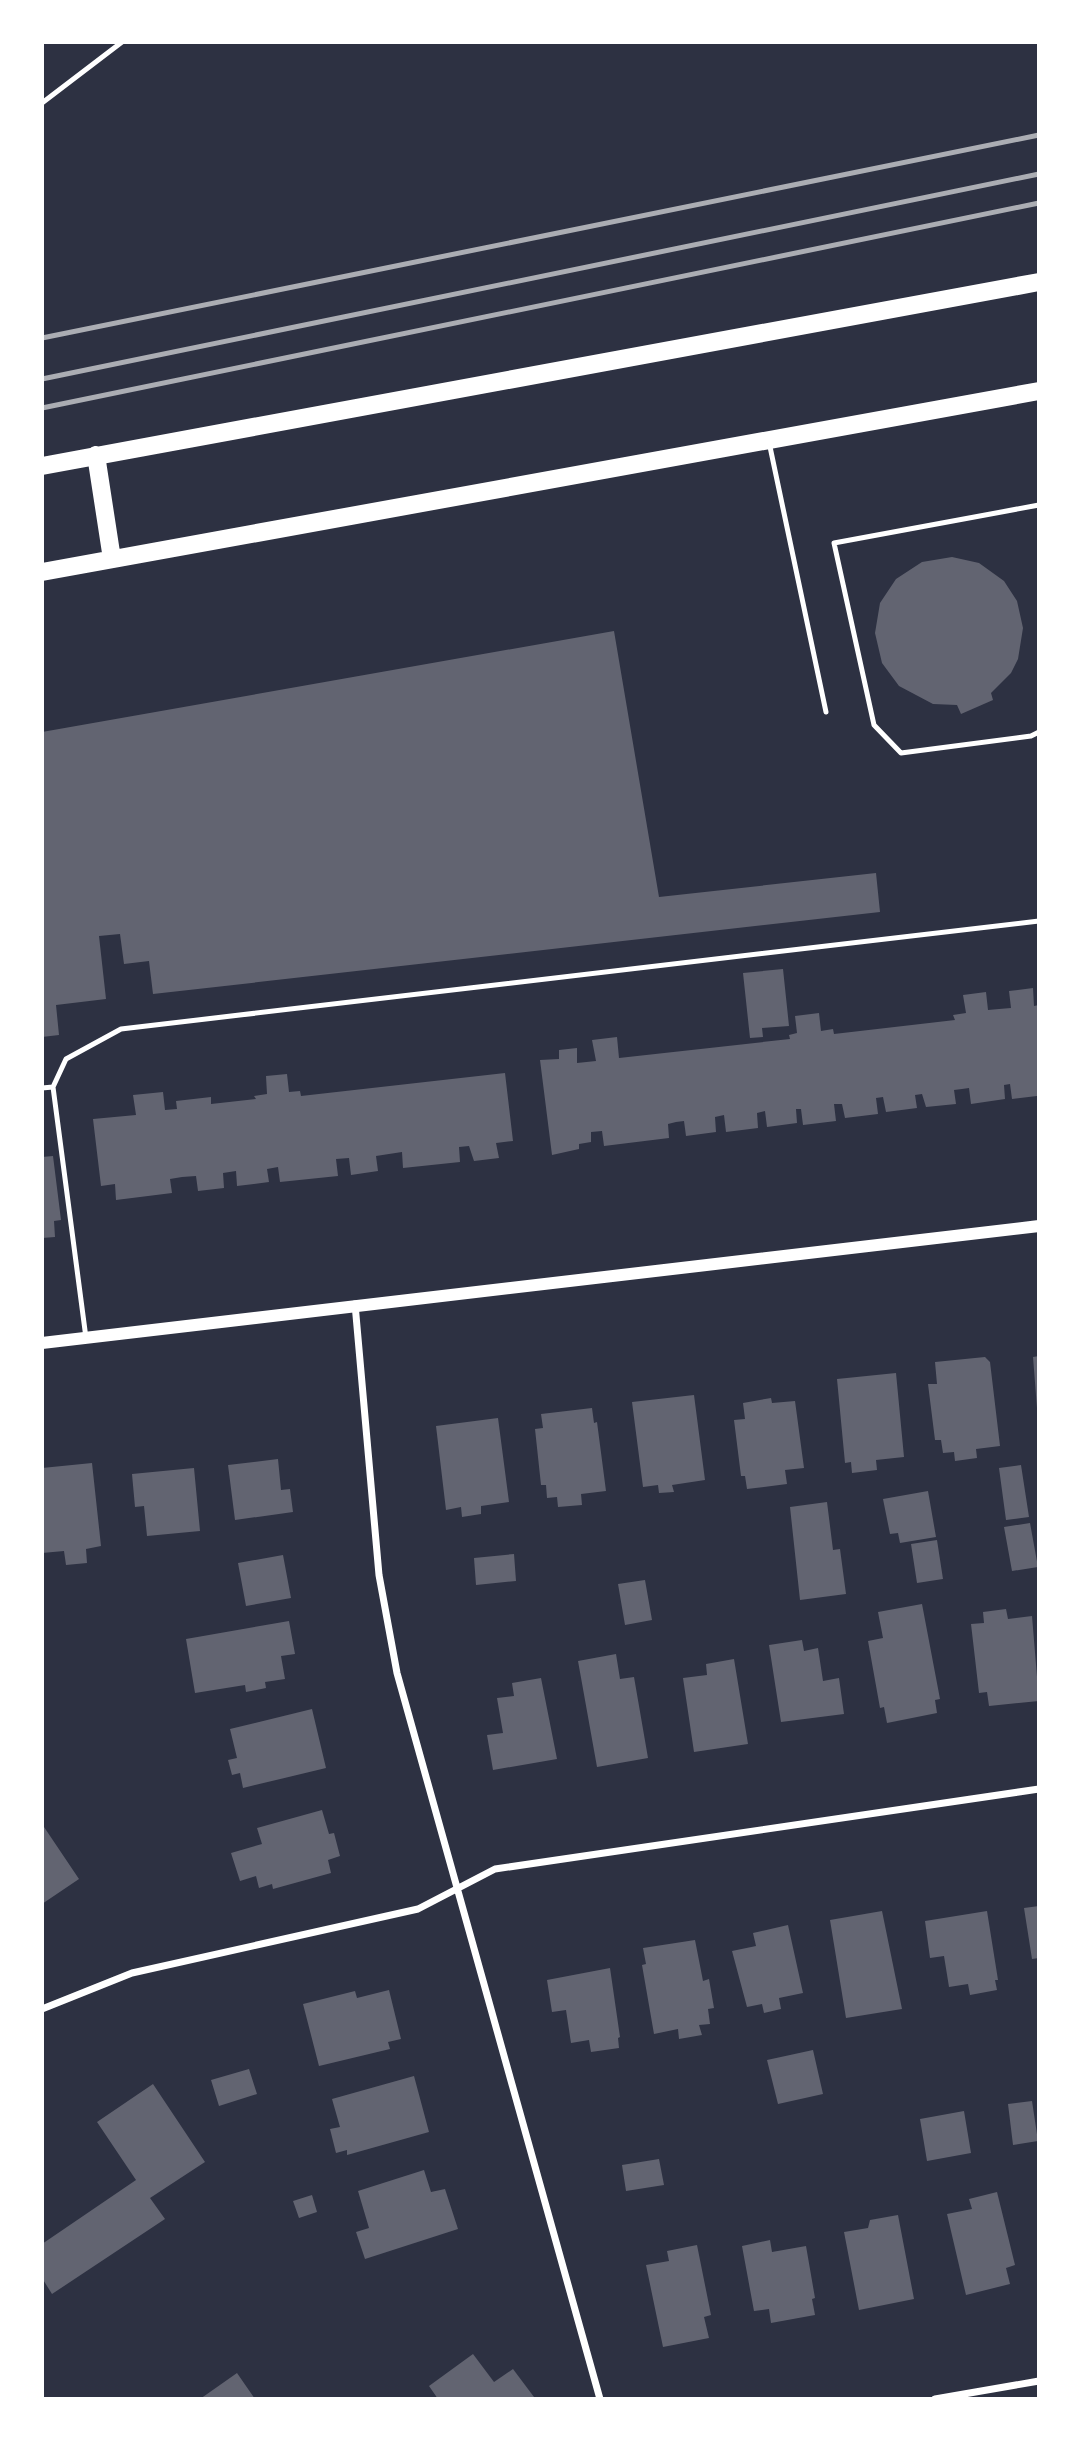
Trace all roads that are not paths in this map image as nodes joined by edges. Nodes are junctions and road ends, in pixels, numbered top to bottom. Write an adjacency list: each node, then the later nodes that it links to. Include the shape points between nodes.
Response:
1 (122, 42): 2 (lane)
2 (42, 103)
3 (1039, 282): 6 (main road)
4 (1039, 391): 5 (main road)
5 (769, 439): 9 (main road); 11 (lane)
6 (96, 455): 7 (main road); 9 (main road)
7 (42, 466)
8 (1039, 505): 12 (lane, via 834,542 874,725 901,753)
9 (112, 559): 10 (main road)
10 (42, 572)
11 (826, 712)
12 (1039, 732)
13 (1039, 921): 14 (lane, via 121,1029 66,1059)
14 (53, 1087): 15 (lane); 18 (lane)
15 (42, 1088)
16 (1039, 1226): 17 (street)
17 (355, 1304): 18 (street); 21 (street, via 381,1587 397,1673)
18 (86, 1338): 19 (street)
19 (42, 1343)
20 (1039, 1789): 21 (street, via 495,1869)
21 (456, 1888): 22 (street, via 418,1909 132,1973); 24 (street)
22 (42, 2009)
23 (1039, 2381): 25 (street)
24 (600, 2399)
25 (935, 2399)

